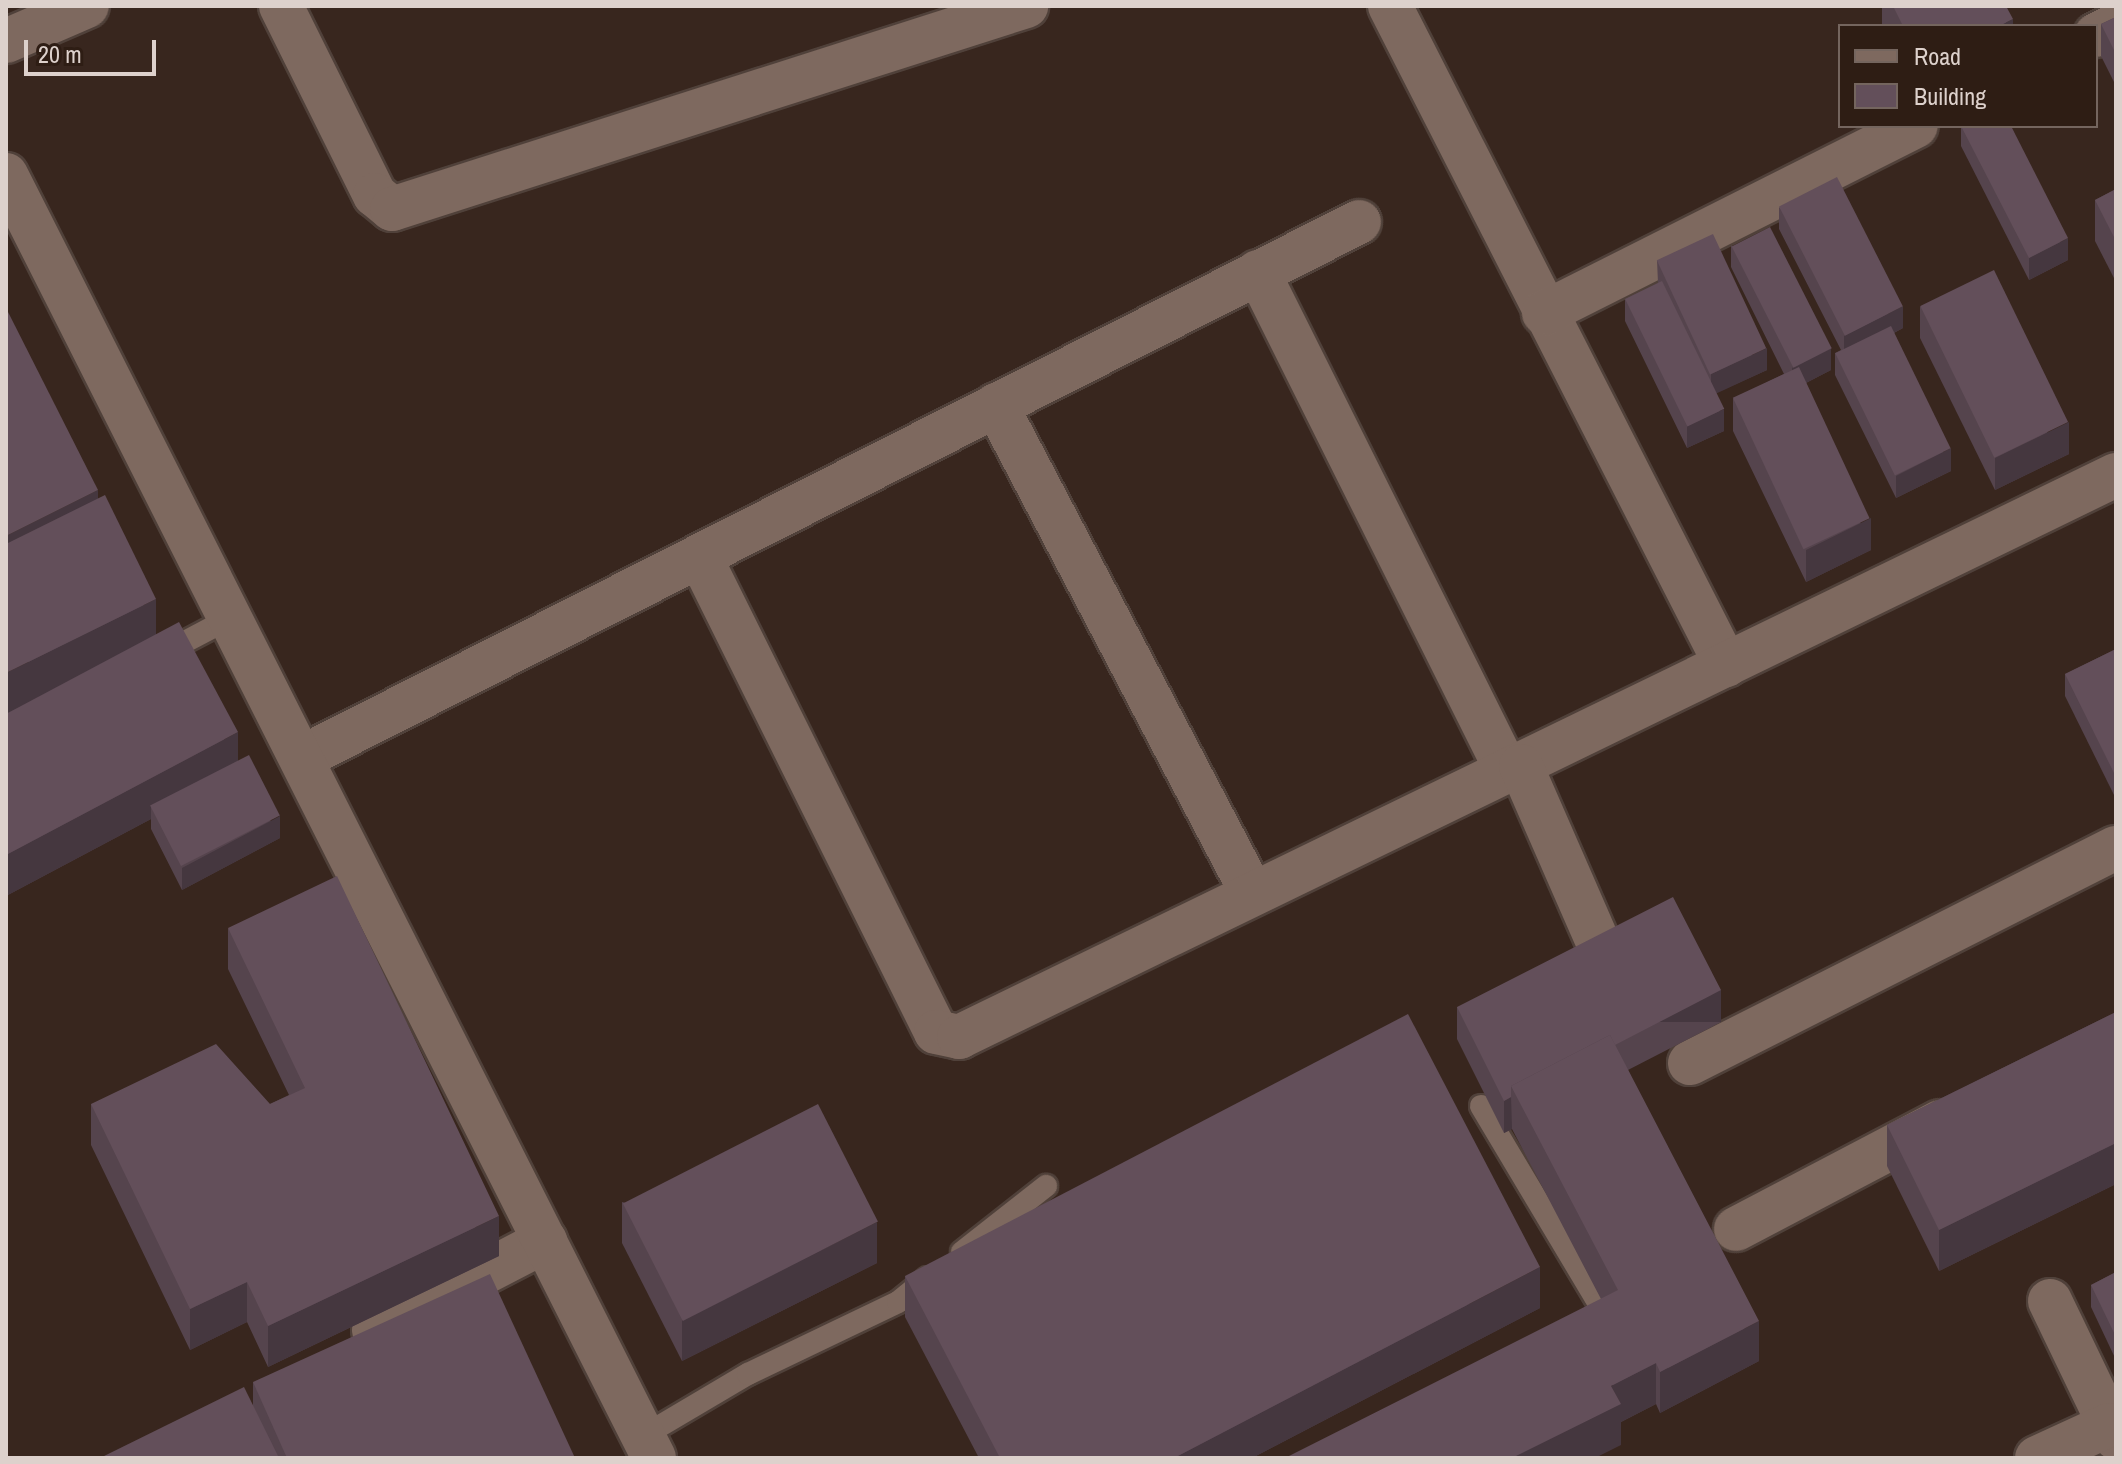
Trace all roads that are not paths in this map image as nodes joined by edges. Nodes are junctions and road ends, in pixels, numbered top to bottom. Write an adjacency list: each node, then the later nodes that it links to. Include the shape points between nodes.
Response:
1 (87, 6): 7 (street)
2 (281, 6): 3 (street, via 375,195 392,209)
3 (1026, 6)
4 (1390, 6): 12 (street)
5 (2116, 25): 6 (street)
6 (2098, 34)
7 (6, 41)
8 (1912, 128): 12 (street)
9 (6, 175): 16 (street)
10 (1359, 222): 11 (street)
11 (1258, 272): 13 (street); 20 (street)
12 (1544, 313): 18 (street)
13 (996, 405): 15 (street); 22 (street)
14 (2116, 475): 18 (street)
15 (700, 557): 19 (street); 22 (street, via 936,1032 959,1037)
16 (230, 618): 17 (lane); 19 (street)
17 (146, 662)
18 (1726, 665): 20 (street)
19 (301, 758): 29 (street)
20 (1514, 768): 22 (street); 23 (street)
21 (2116, 848): 24 (street)
22 (1252, 893)
23 (1601, 949)
24 (1690, 1063)
25 (1975, 1104): 28 (street)
26 (1481, 1106): 31 (lane, via 1599,1304 1594,1332)
27 (1046, 1186): 34 (lane, via 898,1302)
28 (1736, 1229)
29 (545, 1241): 32 (street); 34 (street)
30 (2050, 1301): 33 (street)
31 (1570, 1348)
32 (338, 1349)
33 (2113, 1432): 35 (street)
34 (649, 1447)
35 (2037, 1458)

